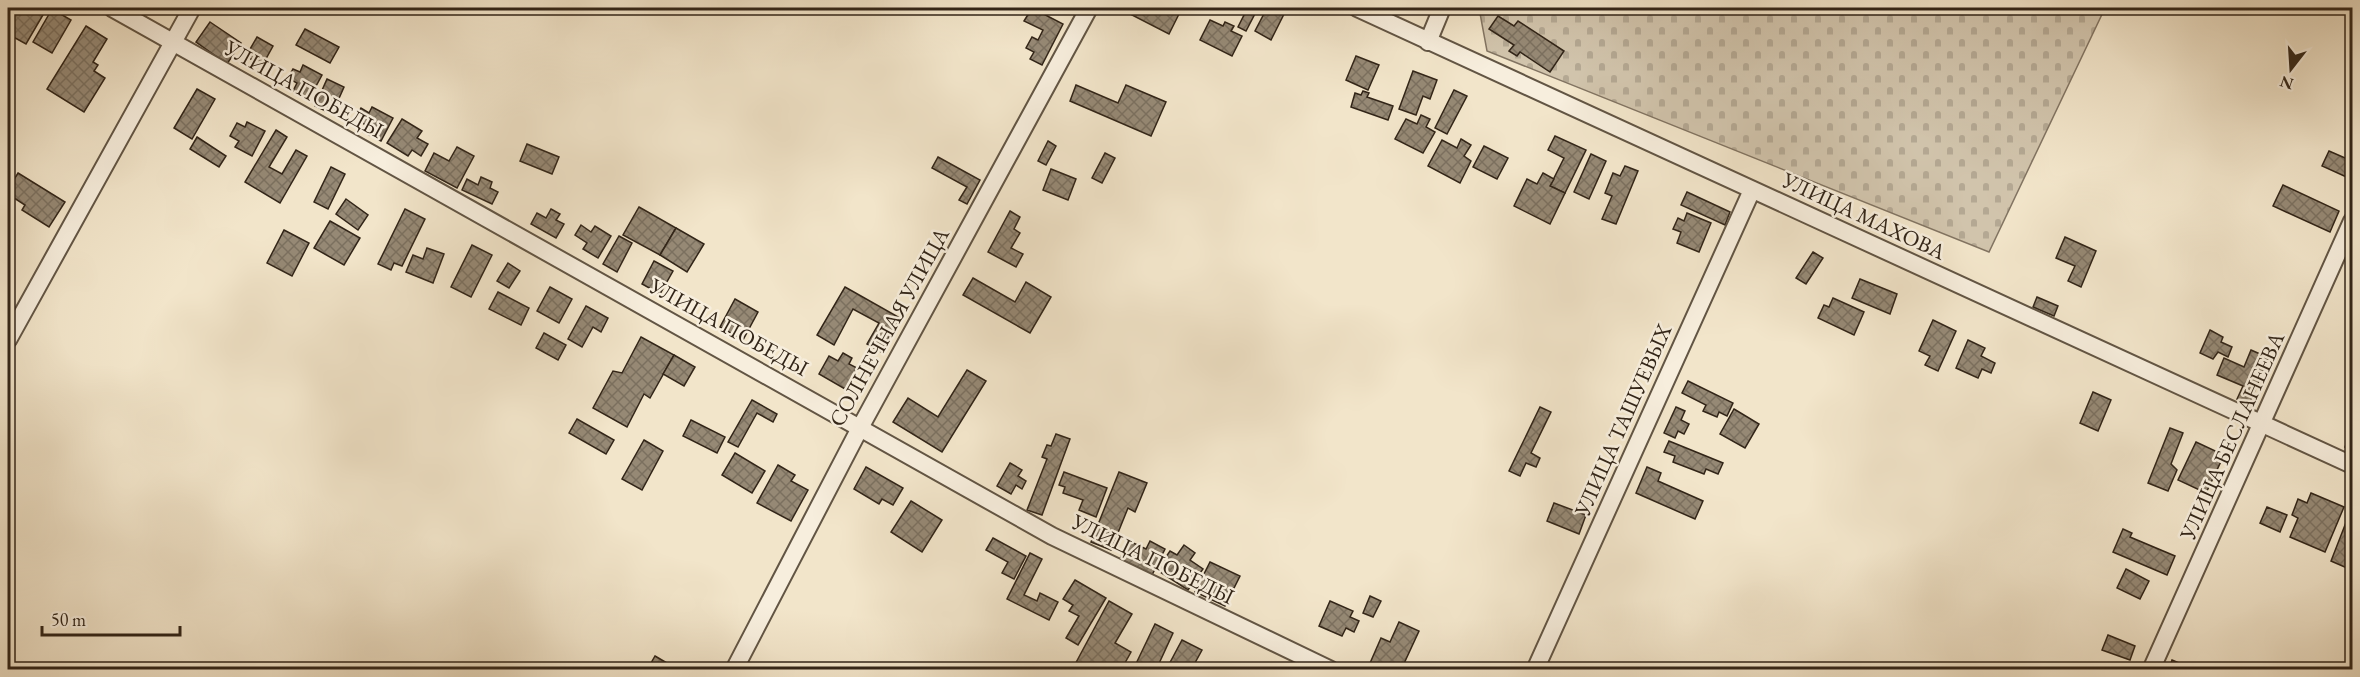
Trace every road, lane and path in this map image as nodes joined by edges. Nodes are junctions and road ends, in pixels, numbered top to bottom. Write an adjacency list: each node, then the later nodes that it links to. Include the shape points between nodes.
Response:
1 (112, 8): 6 (street, УЛИЦА ПОБЕДЫ)
2 (192, 8): 6 (street)
3 (1089, 8): 12 (street, СОЛНЕЧНАЯ УЛИЦА)
4 (1357, 8): 7 (street, УЛИЦА МАХОВА)
5 (1442, 8): 7 (street)
6 (173, 42): 10 (street); 12 (street, УЛИЦА ПОБЕДЫ)
7 (1428, 42): 8 (street, УЛИЦА МАХОВА)
8 (1752, 190): 11 (street, УЛИЦА МАХОВА); 16 (street, УЛИЦА ТАШУЕВЫХ)
9 (2352, 221): 11 (street, УЛИЦА БЕСЛАНЕЕВА)
10 (8, 340)
11 (2263, 424): 13 (street, УЛИЦА МАХОВА); 17 (street, УЛИЦА БЕСЛАНЕЕВА)
12 (861, 426): 14 (street, СОЛНЕЧНАЯ УЛИЦА); 15 (street, УЛИЦА ПОБЕДЫ, via 1052,536)
13 (2352, 465)
14 (734, 669)
15 (1331, 669)
16 (1535, 669)
17 (2151, 669)

